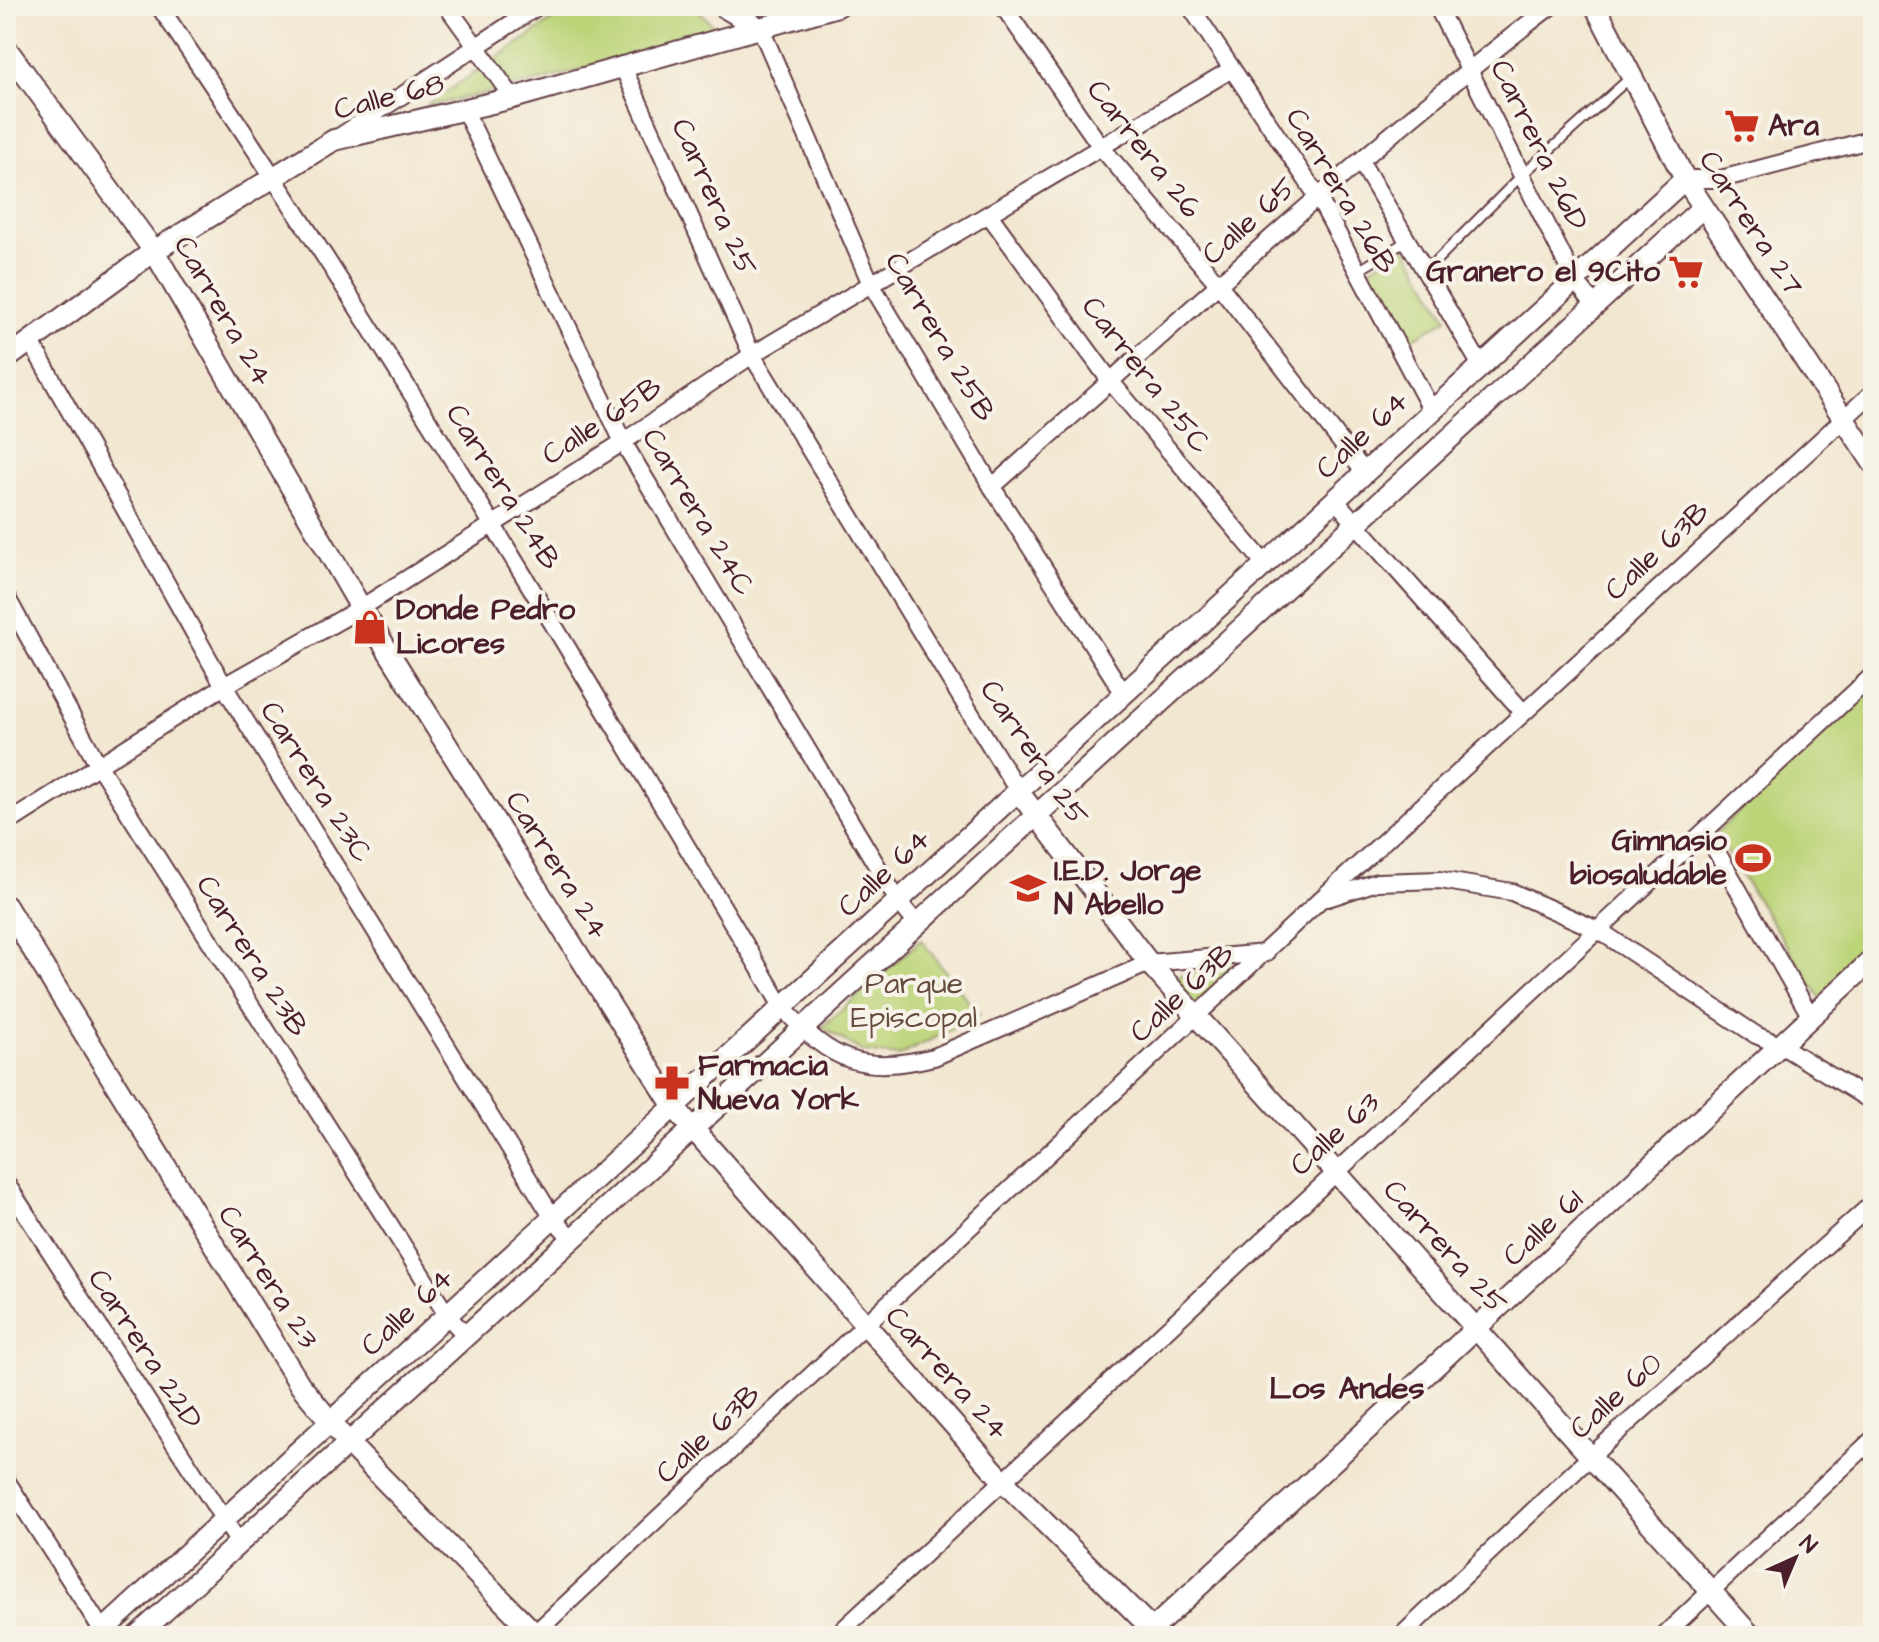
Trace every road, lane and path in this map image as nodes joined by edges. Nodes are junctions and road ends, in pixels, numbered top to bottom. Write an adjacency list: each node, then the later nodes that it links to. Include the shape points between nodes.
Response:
1 (159, 6): 25 (street, Carrera 24B)
2 (447, 6): 12 (street)
3 (538, 6): 12 (street)
4 (722, 6): 11 (street)
5 (838, 6): 11 (street, Calle 68)
6 (1003, 6): 22 (street, Carrera 26)
7 (1190, 6): 16 (street, Carrera 26B)
8 (1437, 6): 15 (street, Carrera 26D)
9 (1551, 6): 15 (street, Calle 65)
10 (1595, 6): 17 (street, Carrera 27)
11 (761, 29): 14 (street, Calle 68); 36 (street, Carrera 25B)
12 (476, 47): 18 (street); 21 (street)
13 (6, 48): 32 (street, Carrera 24)
14 (622, 65): 18 (street, Calle 68); 40 (street, Carrera 25)
15 (1470, 68): 23 (street, Calle 65); 24 (street, Carrera 26D)
16 (1232, 69): 22 (street, Calle 65B); 28 (street, Carrera 26B)
17 (1633, 76): 24 (lane); 26 (street, Carrera 27)
18 (513, 98): 19 (street, Calle 68)
19 (464, 109): 21 (street, Calle 68); 47 (street, Carrera 24C)
20 (1873, 139): 27 (street)
21 (334, 140): 25 (street, Calle 68)
22 (1101, 147): 30 (street, Calle 65B); 37 (street, Carrera 26)
23 (1361, 162): 28 (street, Calle 65); 31 (street)
24 (1523, 174): 33 (lane); 35 (street, Carrera 26D)
25 (275, 176): 32 (street, Calle 68); 52 (street, Carrera 24B)
26 (1685, 179): 27 (street); 29 (street, Carrera 27); 35 (street, Calle 64)
27 (1721, 179): 29 (street, Calle 64)
28 (1318, 197): 34 (street, Carrera 26B); 37 (street, Calle 65)
29 (1702, 208): 38 (street, Calle 64); 46 (street, Carrera 27)
30 (990, 216): 36 (street, Calle 65B); 43 (street, Carrera 25C)
31 (1409, 240): 33 (street); 34 (lane)
32 (154, 251): 39 (street, Calle 68); 56 (street, Carrera 24)
33 (1427, 270): 42 (street)
34 (1358, 271): 45 (street, Carrera 26B)
35 (1575, 281): 38 (street, Carrera 26D); 42 (street, Calle 64)
36 (871, 284): 40 (street, Calle 65B); 50 (street, Carrera 25B)
37 (1220, 286): 43 (street, Calle 65); 49 (street, Carrera 26)
38 (1595, 305): 53 (street, Calle 64)
39 (31, 342): 41 (street, Calle 68); 60 (street, Carrera 23C)
40 (752, 355): 47 (street, Calle 65B); 64 (street, Carrera 25)
41 (6, 359)
42 (1481, 366): 45 (street, Calle 64)
43 (1111, 382): 50 (street, Calle 65); 54 (street, Carrera 25C)
44 (1873, 392): 46 (street, Calle 63B)
45 (1432, 411): 49 (street, Calle 64)
46 (1843, 418): 48 (street, Carrera 27); 62 (street, Calle 63B)
47 (623, 442): 52 (street, Calle 65B); 69 (street, Carrera 24C)
48 (1873, 463)
49 (1365, 473): 51 (street, Calle 64)
50 (992, 487): 61 (street, Carrera 25B)
51 (1335, 500): 53 (street); 54 (street, Calle 64)
52 (494, 523): 56 (street, Calle 65B); 76 (street, Carrera 24B)
53 (1356, 524): 59 (street, Calle 64); 62 (street)
54 (1265, 564): 57 (street, Calle 64)
55 (6, 596): 63 (street, Carrera 23B)
56 (361, 608): 60 (street, Calle 65B); 82 (street, Carrera 24)
57 (1160, 661): 59 (street); 61 (street, Calle 64)
58 (1873, 675): 67 (street, Calle 63)
59 (1180, 685): 65 (street, Calle 64)
60 (224, 686): 63 (street, Calle 65B); 87 (street, Carrera 23C)
61 (1124, 694): 64 (street, Calle 64)
62 (1523, 712): 68 (street, Calle 63B)
63 (99, 766): 66 (street, Calle 65B); 89 (street, Carrera 23B)
64 (1018, 791): 65 (street, Carrera 25); 69 (street, Calle 64)
65 (1036, 816): 71 (street, Calle 64); 75 (street, Carrera 25)
66 (6, 824)
67 (1706, 833): 72 (street, Calle 63); 78 (street)
68 (1320, 900): 72 (street, via 1377,882 1440,880 1512,892); 73 (street, Calle 63B)
69 (898, 901): 71 (street, Carrera 24C); 76 (street, Calle 64)
70 (6, 906): 93 (street, Carrera 23, via 300,1385)
71 (917, 924): 79 (street, Calle 64)
72 (1600, 931): 80 (street, via 1756,1035); 84 (street, Calle 63)
73 (1266, 953): 75 (street, Carrera 24B); 77 (street, Calle 63B)
74 (1873, 959): 78 (street, Calle 61)
75 (1149, 963): 77 (street, Carrera 25); 79 (street, Carrera 24B, via 934,1057 899,1065 863,1063 823,1048)
76 (783, 1008): 79 (street, Carrera 24B); 82 (street, Calle 64)
77 (1198, 1017): 84 (street, Carrera 25); 90 (street, Calle 63B)
78 (1811, 1017): 80 (street, Calle 61)
79 (802, 1029): 83 (street, Calle 64)
80 (1782, 1046): 81 (street); 91 (street, Calle 61)
81 (1873, 1102)
82 (674, 1107): 83 (street, Carrera 24); 87 (street, Calle 64)
83 (691, 1130): 88 (street, Calle 64); 90 (street, Carrera 24)
84 (1336, 1170): 91 (street, Carrera 25); 98 (street, Calle 63)
85 (6, 1183): 99 (street, Carrera 22D)
86 (1873, 1203): 96 (street, Calle 60)
87 (553, 1218): 88 (street, Carrera 23C); 89 (street, Calle 64)
88 (572, 1239): 92 (street, Calle 64)
89 (447, 1315): 92 (street, Carrera 23B); 93 (street, Calle 64)
90 (865, 1327): 98 (street, Carrera 24); 104 (street, Calle 63B)
91 (1478, 1329): 96 (street, Carrera 25); 103 (street, Calle 61)
92 (466, 1336): 95 (street, Calle 64)
93 (331, 1422): 95 (street, Carrera 23); 99 (street, Calle 64)
94 (1873, 1439): 101 (street)
95 (348, 1443): 100 (street, Calle 64); 104 (street, Carrera 23)
96 (1590, 1457): 101 (street, Carrera 25); 107 (street, Calle 60)
97 (6, 1480): 102 (street)
98 (1004, 1482): 103 (street, Carrera 24); 106 (street, Calle 63)
99 (222, 1522): 100 (street, Carrera 22D); 102 (street, Calle 64)
100 (239, 1543): 105 (street, Calle 64)
101 (1711, 1591): 108 (street); 109 (street, Carrera 25)
102 (102, 1634)
103 (1152, 1634)
104 (534, 1635)
105 (137, 1636)
106 (836, 1636)
107 (1401, 1636)
108 (1663, 1636)
109 (1751, 1636)

